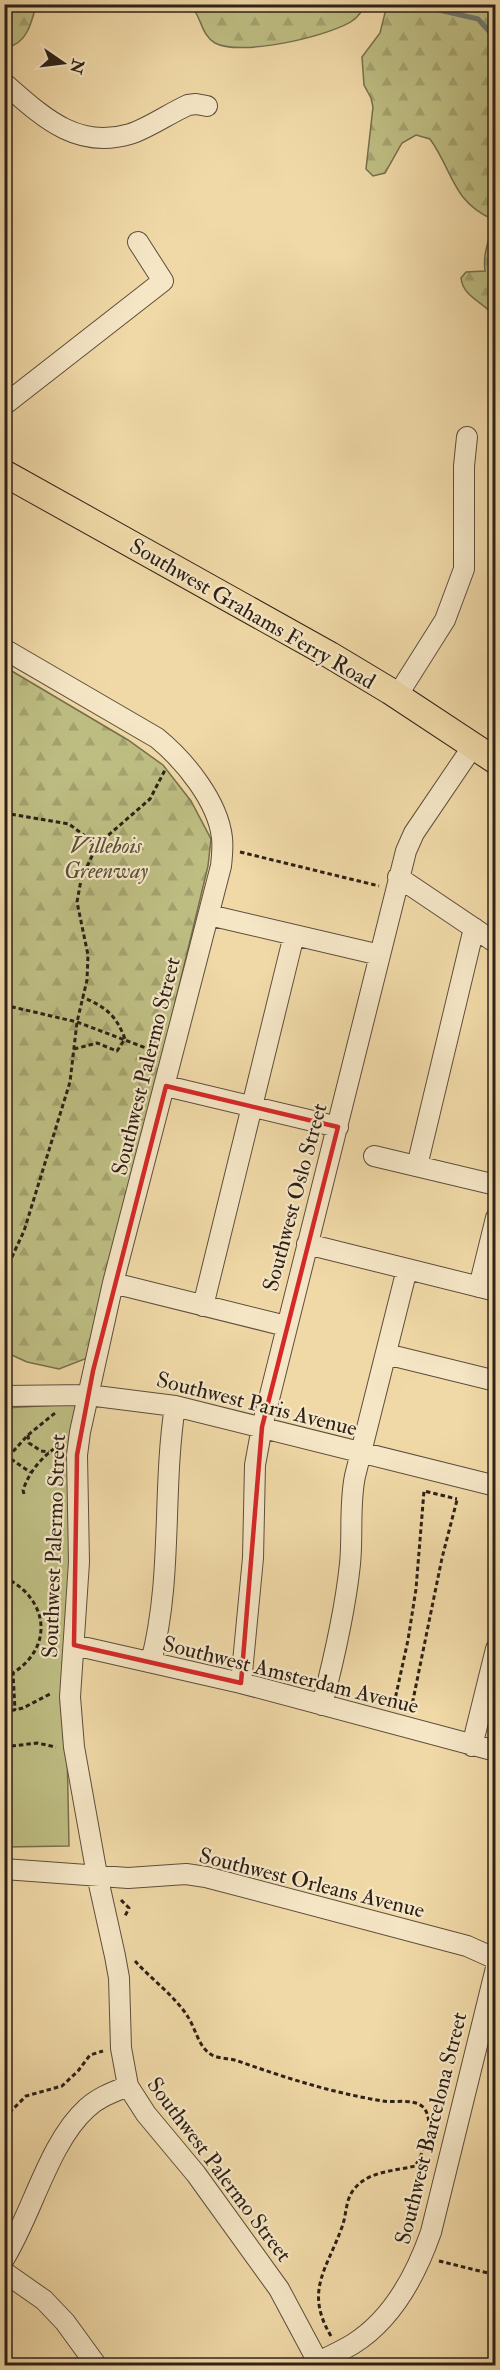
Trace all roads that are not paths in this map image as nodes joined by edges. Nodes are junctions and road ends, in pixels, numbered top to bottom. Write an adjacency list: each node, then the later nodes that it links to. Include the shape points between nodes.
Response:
1 (4, 83): 2 (street, via 45,118 88,138 131,134 188,105)
2 (207, 106)
3 (138, 242): 4 (street, via 163,281)
4 (4, 405)
5 (466, 437): 8 (street, via 464,569 445,620)
6 (4, 473): 8 (main road, Southwest Grahams Ferry Road)
7 (4, 649): 12 (street, Southwest Palermo Street, via 157,738 178,756 219,821 221,866)
8 (397, 696): 9 (main road, Southwest Grahams Ferry Road)
9 (473, 746): 10 (main road, Southwest Grahams Ferry Road); 11 (street, Southwest Oslo Street, via 414,833)
10 (495, 761)
11 (397, 884): 13 (street); 16 (street, Southwest Oslo Street)
12 (209, 915): 14 (street); 17 (street, Southwest Palermo Street)
13 (474, 928): 15 (street); 21 (street)
14 (294, 935): 16 (street); 18 (street)
15 (495, 943)
16 (380, 955): 19 (street, Southwest Oslo Street)
17 (166, 1086): 18 (street); 26 (street, Southwest Palermo Street)
18 (252, 1106): 19 (street); 28 (street)
19 (338, 1127): 24 (street, Southwest Oslo Street)
20 (374, 1156): 21 (street)
21 (417, 1166): 22 (street)
22 (495, 1185)
23 (495, 1218): 27 (street)
24 (307, 1244): 25 (street); 29 (street, Southwest Oslo Street)
25 (407, 1269): 27 (street); 30 (street)
26 (114, 1283): 28 (street); 32 (street, Southwest Palermo Street)
27 (487, 1289)
28 (203, 1306): 29 (street)
29 (286, 1326): 35 (street, Southwest Oslo Street)
30 (386, 1354): 31 (street); 36 (street)
31 (495, 1381)
32 (88, 1395): 33 (street, Southwest Paris Avenue); 34 (street, Southwest Paris Avenue); 38 (street, Southwest Palermo Street, via 77,1455 79,1527)
33 (5, 1396)
34 (175, 1406): 35 (street, Southwest Paris Avenue); 40 (street, via 168,1473 166,1572)
35 (262, 1427): 36 (street, Southwest Paris Avenue); 41 (street, Southwest Oslo Street, via 255,1465 253,1558)
36 (361, 1453): 37 (street, Southwest Paris Avenue); 42 (street, via 351,1492 348,1579)
37 (495, 1486)
38 (74, 1645): 40 (street, Southwest Amsterdam Avenue); 46 (street, Southwest Palermo Street, via 70,1693 74,1747)
39 (495, 1649): 43 (street)
40 (151, 1662): 41 (street, Southwest Amsterdam Avenue)
41 (241, 1683): 42 (street, Southwest Amsterdam Avenue)
42 (322, 1705): 43 (street, Southwest Amsterdam Avenue)
43 (472, 1746): 44 (street, Southwest Amsterdam Avenue)
44 (495, 1751)
45 (4, 1869): 46 (street, Southwest Orleans Avenue)
46 (97, 1875): 47 (street, Southwest Orleans Avenue, via 207,1877 467,1946); 49 (street, Southwest Palermo Street, via 119,1978)
47 (495, 1959)
48 (495, 1968): 52 (street, Southwest Barcelona Street, via 422,2256 399,2298 375,2327)
49 (128, 2086): 50 (street, via 87,2108 69,2129 54,2152); 52 (street, Southwest Palermo Street, via 279,2289)
50 (4, 2259)
51 (4, 2272): 53 (street, via 44,2300)
52 (315, 2364)
53 (97, 2366)

